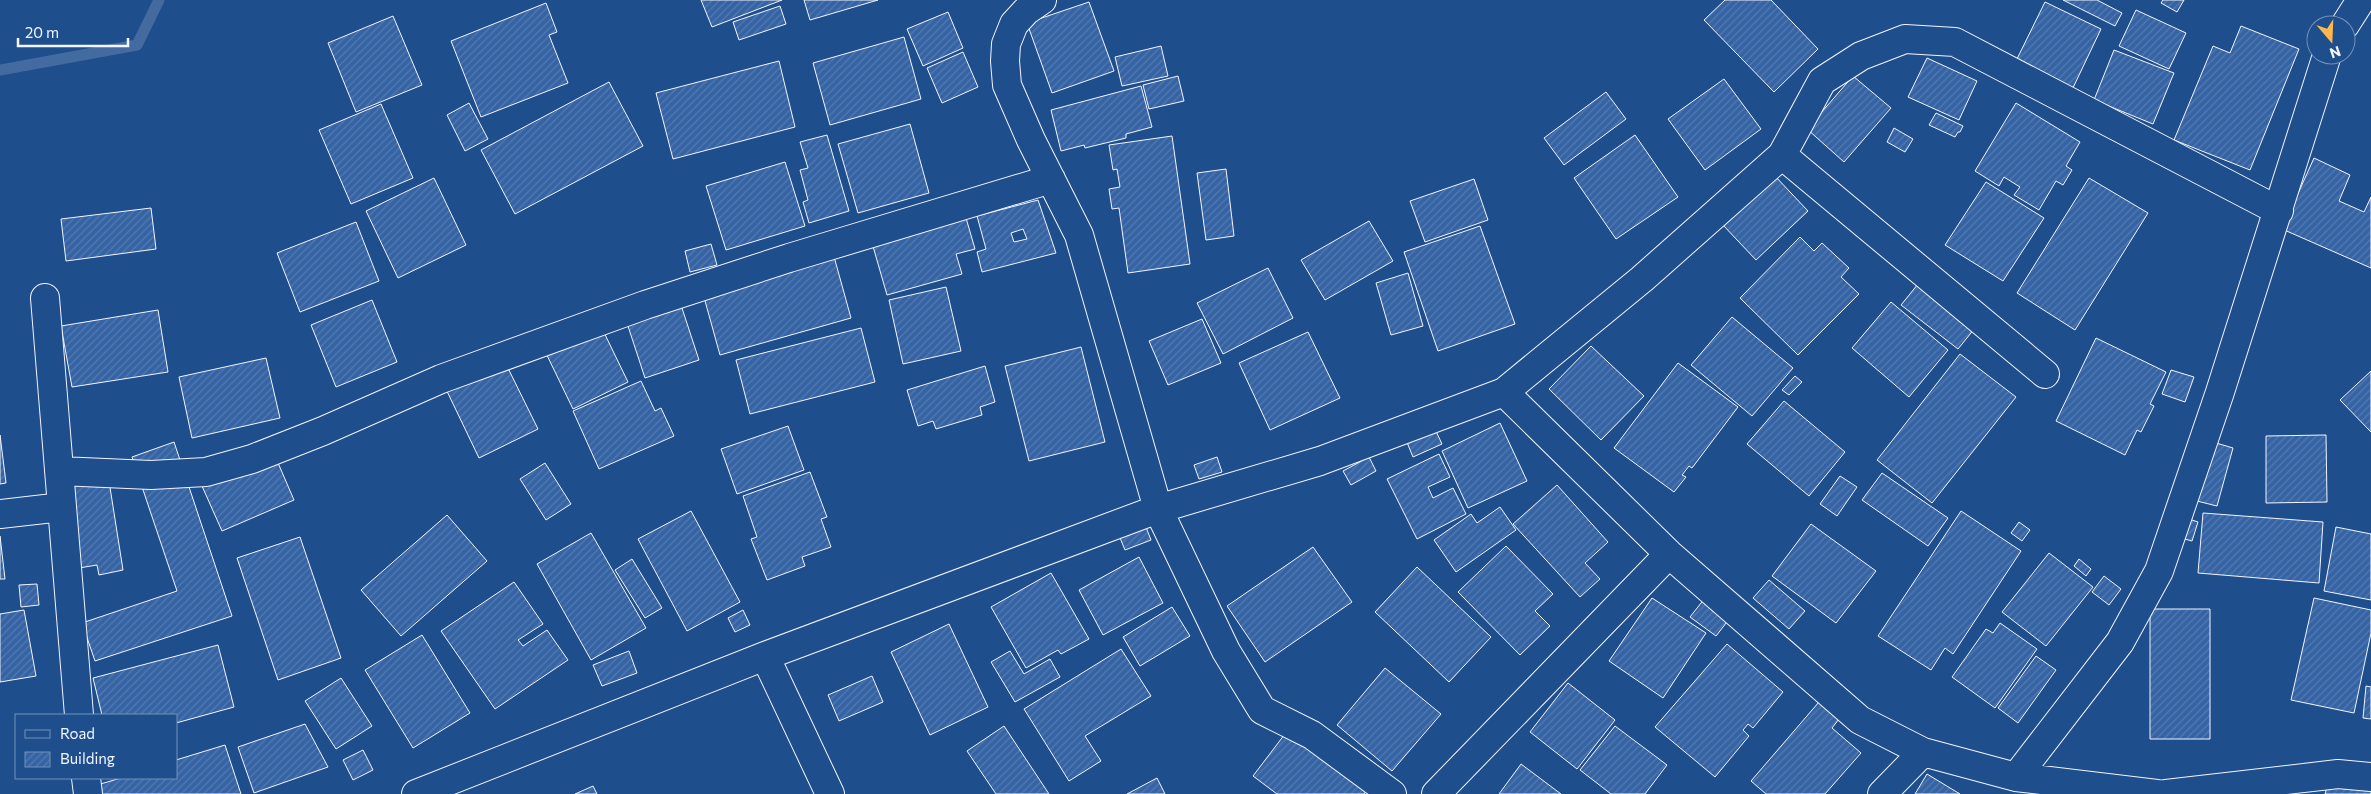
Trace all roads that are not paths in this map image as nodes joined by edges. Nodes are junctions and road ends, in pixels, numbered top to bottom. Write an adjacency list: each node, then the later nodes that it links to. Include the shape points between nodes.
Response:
1 (1042, 0): 6 (street, via 1014,24 1006,44 1006,85)
2 (2361, 0): 3 (street)
3 (2351, 15)
4 (2324, 65): 7 (street)
5 (1782, 155): 7 (street, via 1822,80 1861,56 1905,39 1955,42); 9 (street); 10 (street, via 1642,279)
6 (1050, 179): 11 (street, via 645,305 442,378 252,459 206,472 151,475); 13 (street, via 1079,235)
7 (2279, 211): 19 (street, via 2159,571 2120,642)
8 (45, 298): 11 (street)
9 (2045, 374)
10 (1504, 392): 13 (street, via 1320,462); 15 (street)
11 (59, 471): 12 (street)
12 (62, 507): 14 (street); 17 (street)
13 (1158, 509): 16 (street); 25 (street, via 1226,651 1262,710 1312,735)
14 (0, 514)
15 (1669, 554): 18 (street, via 1860,720); 26 (street)
16 (765, 656): 23 (street); 24 (street)
17 (80, 714)
18 (1923, 752): 19 (street); 27 (street)
19 (2016, 777): 28 (street)
20 (2371, 777): 29 (street, via 2338,774)
21 (86, 779): 22 (street)
22 (88, 794)
23 (416, 794)
24 (830, 794)
25 (1392, 794)
26 (1436, 794)
27 (1882, 794)
28 (2157, 794)
29 (2166, 794)

